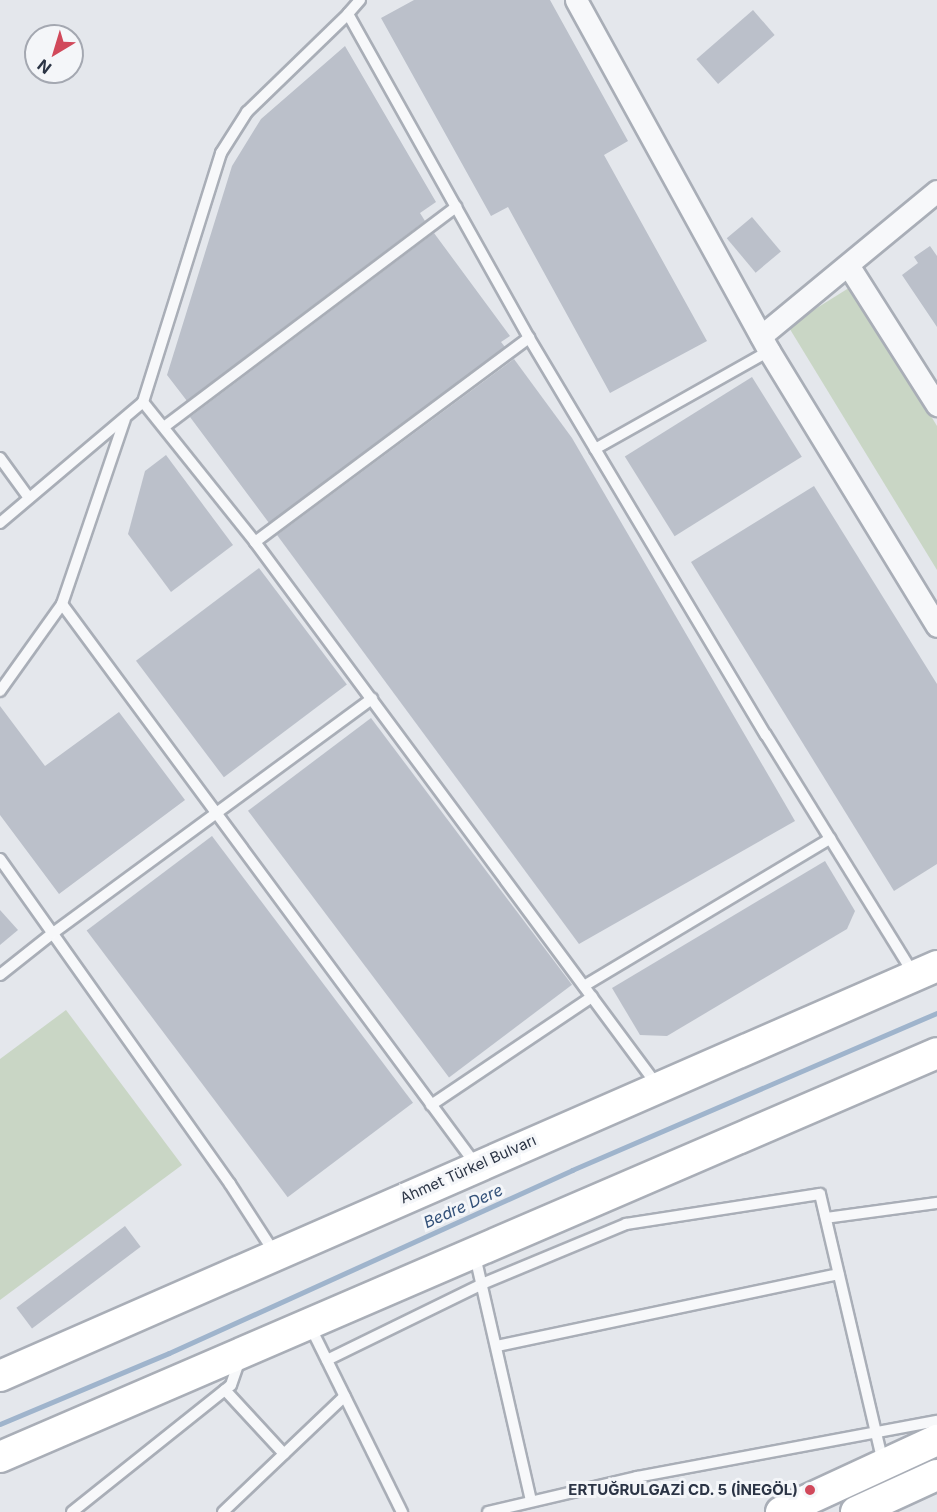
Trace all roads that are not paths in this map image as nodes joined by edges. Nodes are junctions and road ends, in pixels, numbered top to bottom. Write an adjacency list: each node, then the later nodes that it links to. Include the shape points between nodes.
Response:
1 (360, 0): 3 (lane)
2 (576, 0): 8 (street)
3 (348, 14): 5 (lane); 9 (lane, via 247,112 221,153)
4 (937, 191): 6 (street)
5 (456, 207): 7 (lane); 12 (lane)
6 (848, 265): 8 (street); 10 (street)
7 (529, 338): 13 (lane); 17 (lane)
8 (765, 344): 13 (lane); 19 (street)
9 (143, 402): 11 (lane); 12 (lane)
10 (937, 405)
11 (126, 417): 15 (lane); 18 (lane)
12 (164, 428): 17 (lane)
13 (595, 448): 23 (lane)
14 (0, 458): 15 (lane)
15 (29, 498): 16 (lane)
16 (0, 523)
17 (255, 542): 21 (lane)
18 (62, 604): 20 (lane); 22 (lane)
19 (937, 626)
20 (0, 691)
21 (372, 699): 22 (lane); 28 (lane)
22 (215, 814): 25 (lane); 32 (lane)
23 (830, 839): 26 (lane); 28 (lane)
24 (0, 859): 25 (lane)
25 (52, 933): 27 (lane); 37 (lane)
26 (926, 971): 31 (street, Ahmet Türkel Bulvarı)
27 (0, 975)
28 (584, 986): 29 (lane)
29 (592, 997): 31 (lane); 32 (lane)
30 (937, 1053): 36 (street)
31 (658, 1087): 33 (street, Ahmet Türkel Bulvarı)
32 (431, 1105): 33 (lane)
33 (476, 1165): 37 (street, Ahmet Türkel Bulvarı)
34 (937, 1203): 35 (lane)
35 (826, 1218): 38 (lane); 39 (lane, via 820,1194 626,1224)
36 (474, 1253): 39 (lane); 40 (street)
37 (276, 1254): 44 (street, Ahmet Türkel Bulvarı)
38 (839, 1274): 41 (lane); 48 (lane)
39 (482, 1284): 41 (lane); 43 (lane)
40 (309, 1324): 42 (street); 43 (lane)
41 (497, 1346): 54 (lane)
42 (242, 1353): 45 (lane, via 231,1385); 51 (street)
43 (327, 1360): 46 (lane)
44 (0, 1376)
45 (225, 1389): 50 (lane); 55 (lane)
46 (345, 1396): 50 (lane); 57 (lane)
47 (937, 1422): 48 (lane)
48 (876, 1434): 52 (lane); 54 (lane, via 637,1477)
49 (937, 1440): 52 (street)
50 (284, 1454): 56 (lane)
51 (0, 1457)
52 (883, 1465): 59 (street)
53 (937, 1474): 60 (street)
54 (531, 1501): 58 (lane)
55 (77, 1510)
56 (223, 1512)
57 (402, 1512)
58 (488, 1512)
59 (782, 1512)
60 (856, 1512)

